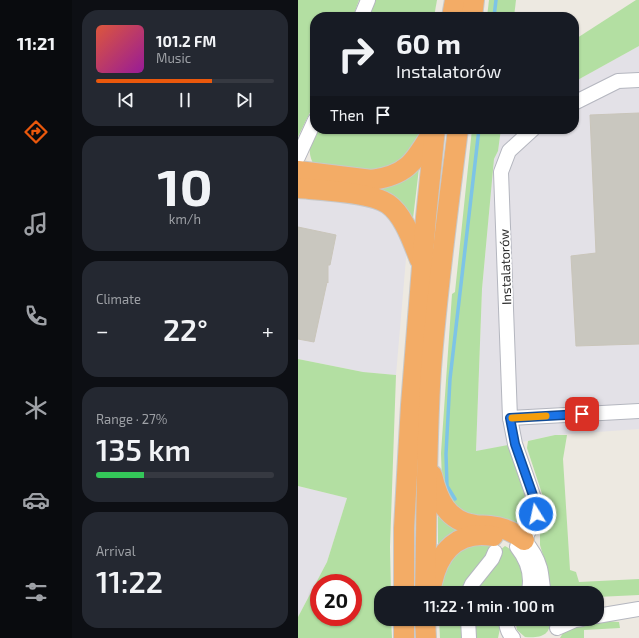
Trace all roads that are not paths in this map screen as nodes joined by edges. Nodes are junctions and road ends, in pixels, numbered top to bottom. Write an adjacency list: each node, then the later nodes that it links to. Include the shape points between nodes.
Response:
1 (455, 0): 3 (highway)
2 (474, 0): 4 (highway)
3 (453, 12)
4 (473, 12)
5 (639, 80): 6 (street, via 618,81)
6 (579, 100)
7 (310, 131): 12 (street)
8 (431, 134): 13 (highway, via 409,166 384,178 372,180)
9 (434, 134): 15 (highway)
10 (457, 134): 18 (highway, via 431,369)
11 (528, 134): 17 (street, Instalatorów, via 509,151 501,172)
12 (298, 157)
13 (298, 171)
14 (298, 188): 15 (highway, via 356,194 388,204 405,225)
15 (422, 263): 21 (highway, via 404,528)
16 (639, 411): 17 (street)
17 (510, 418): 19 (street, Instalatorów, via 515,444 536,504 535,518)
18 (427, 453): 19 (highway, via 436,492 447,511 461,521 514,533); 22 (highway)
19 (520, 544): 23 (highway, via 484,535 474,535 457,541 440,558); 25 (street, via 530,575); 26 (street, via 532,549 538,561)
20 (495, 552): 24 (street)
21 (404, 586)
22 (426, 586)
23 (431, 586)
24 (471, 586)
25 (530, 586)
26 (543, 586)
27 (604, 607): 28 (street)
28 (639, 608): 29 (street)
29 (604, 615)
30 (404, 626): 33 (highway)
31 (425, 626): 34 (highway)
32 (468, 626): 35 (street)
33 (404, 638)
34 (426, 638)
35 (469, 638)

